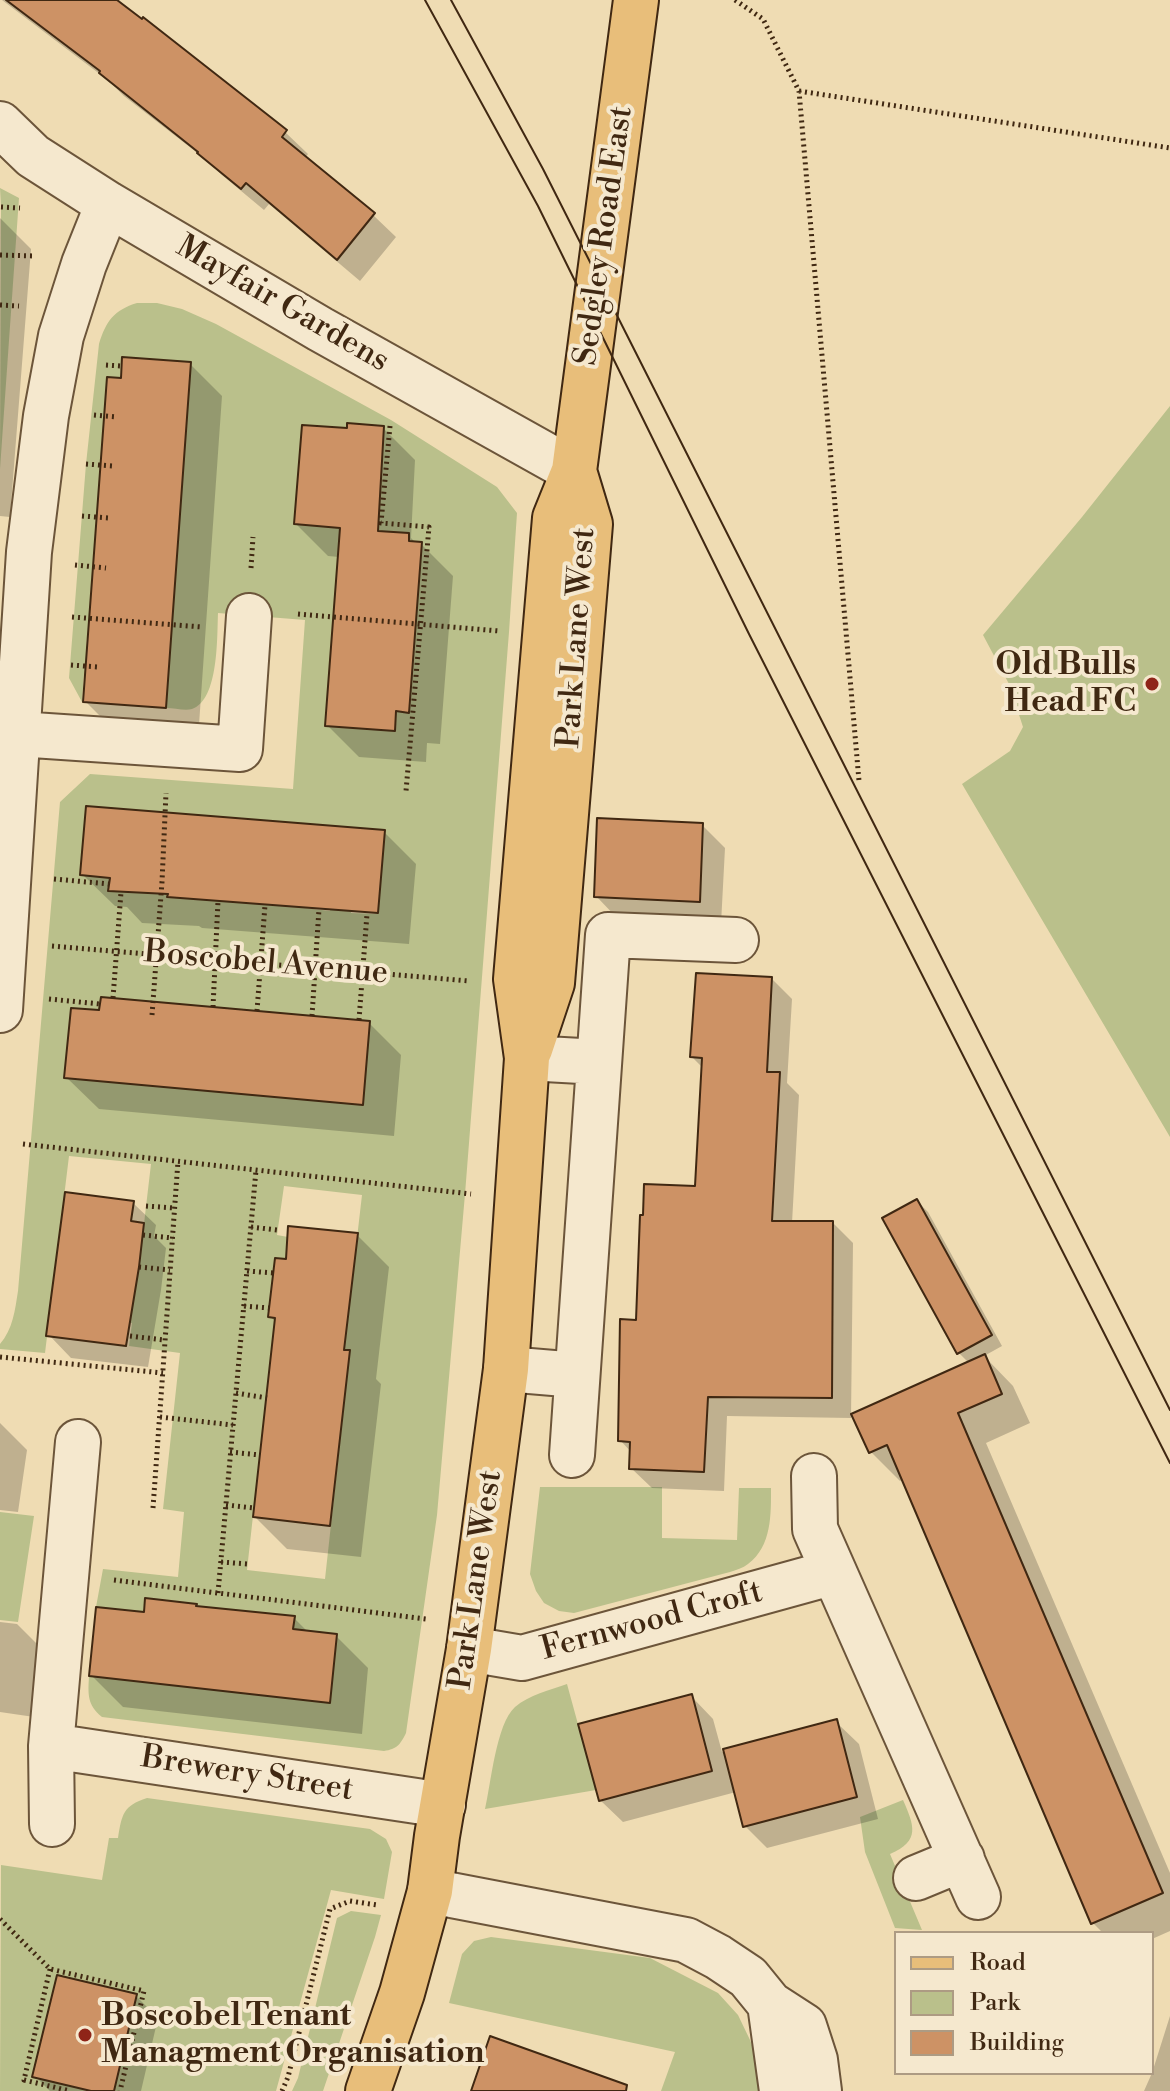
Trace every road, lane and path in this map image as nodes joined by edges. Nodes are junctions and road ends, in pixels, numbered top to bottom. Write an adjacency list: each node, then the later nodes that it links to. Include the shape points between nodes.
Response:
1 (636, 0): 16 (main road, Sedgley Road East)
2 (735, 0): 3 (path, via 763,19)
3 (799, 91): 5 (path); 27 (path)
4 (0, 124): 6 (street, Mayfair Gardens, via 33,156)
5 (1170, 148)
6 (108, 204): 16 (street, Mayfair Gardens); 19 (street, via 61,336)
7 (0, 255): 8 (path)
8 (35, 256)
9 (0, 305): 10 (path)
10 (21, 306)
11 (84, 414): 12 (path)
12 (117, 417)
13 (391, 420): 28 (path, via 381,523 429,527)
14 (80, 464): 15 (path)
15 (113, 466)
16 (574, 471): 54 (main road, Park Lane West, via 590,524 552,983)
17 (76, 515): 18 (path)
18 (109, 518)
19 (15, 551): 25 (street)
20 (71, 565): 21 (path)
21 (106, 568)
22 (249, 616): 25 (street, via 240,749)
23 (63, 664): 24 (path)
24 (98, 667)
25 (18, 734): 49 (street)
26 (167, 780): 39 (path)
27 (859, 781)
28 (406, 791)
29 (45, 878): 30 (path)
30 (109, 884)
31 (121, 892): 38 (path)
32 (218, 901): 40 (path)
33 (265, 905): 41 (path)
34 (319, 909): 42 (path)
35 (367, 914): 43 (path)
36 (736, 940): 55 (street, via 608,935)
37 (48, 945): 38 (path, Boscobel Avenue)
38 (117, 951): 39 (path, Boscobel Avenue); 46 (path)
39 (156, 955): 40 (path, Boscobel Avenue); 51 (path)
40 (215, 959): 41 (path, Boscobel Avenue); 48 (path)
41 (261, 963): 42 (path, Boscobel Avenue); 50 (path)
42 (315, 968): 43 (path, Boscobel Avenue); 52 (path)
43 (362, 972): 44 (path, Boscobel Avenue); 53 (path)
44 (481, 982)
45 (44, 998): 47 (path)
46 (113, 998)
47 (100, 1004)
48 (213, 1007)
49 (0, 1010)
50 (257, 1011)
51 (152, 1015)
52 (312, 1016)
53 (359, 1020)
54 (527, 1058): 55 (street); 75 (main road, Park Lane West)
55 (599, 1062): 77 (street)
56 (23, 1144): 57 (path)
57 (178, 1161): 58 (path); 61 (path)
58 (256, 1170): 59 (path); 62 (path)
59 (476, 1195)
60 (146, 1206): 61 (path)
61 (174, 1208): 65 (path)
62 (251, 1227): 63 (path); 68 (path)
63 (277, 1230)
64 (143, 1235): 65 (path)
65 (173, 1238): 67 (path)
66 (139, 1267): 67 (path)
67 (170, 1270): 73 (path)
68 (246, 1271): 69 (path); 70 (path)
69 (274, 1273)
70 (244, 1306): 71 (path); 78 (path)
71 (269, 1308)
72 (130, 1336): 73 (path)
73 (165, 1340): 76 (path)
74 (0, 1357): 76 (path)
75 (506, 1369): 77 (street); 96 (main road, Park Lane West)
76 (163, 1373): 80 (path)
77 (577, 1375): 85 (street)
78 (236, 1393): 79 (path); 81 (path)
79 (267, 1398)
80 (160, 1417): 81 (path); 88 (path)
81 (233, 1425): 83 (path)
82 (78, 1442): 97 (street)
83 (230, 1452): 84 (path); 87 (path)
84 (260, 1455)
85 (572, 1455)
86 (814, 1476): 92 (street, via 815,1529)
87 (226, 1505): 89 (path); 90 (path)
88 (153, 1508)
89 (254, 1508)
90 (221, 1562): 91 (path); 94 (path)
91 (248, 1564)
92 (834, 1572): 96 (street, Fernwood Croft, via 522,1658); 100 (street, via 970,1878)
93 (101, 1578): 94 (path)
94 (218, 1593): 95 (path)
95 (435, 1620)
96 (469, 1649): 98 (main road, Park Lane West)
97 (51, 1746): 98 (street, Brewery Street); 99 (street)
98 (443, 1805): 101 (main road, Park Lane West)
99 (52, 1824)
100 (916, 1878)
101 (430, 1891): 105 (street, via 686,1940 748,1977); 109 (main road, Park Lane West)
102 (390, 1907): 108 (path, via 350,1901 330,1909)
103 (0, 1919): 104 (path)
104 (50, 1969): 106 (path, via 24,2080); 107 (path, via 144,1991)
105 (770, 2004): 110 (street); 111 (street, via 804,2026)
106 (70, 2091)
107 (120, 2091)
108 (282, 2091)
109 (368, 2091)
110 (782, 2091)
111 (819, 2091)

